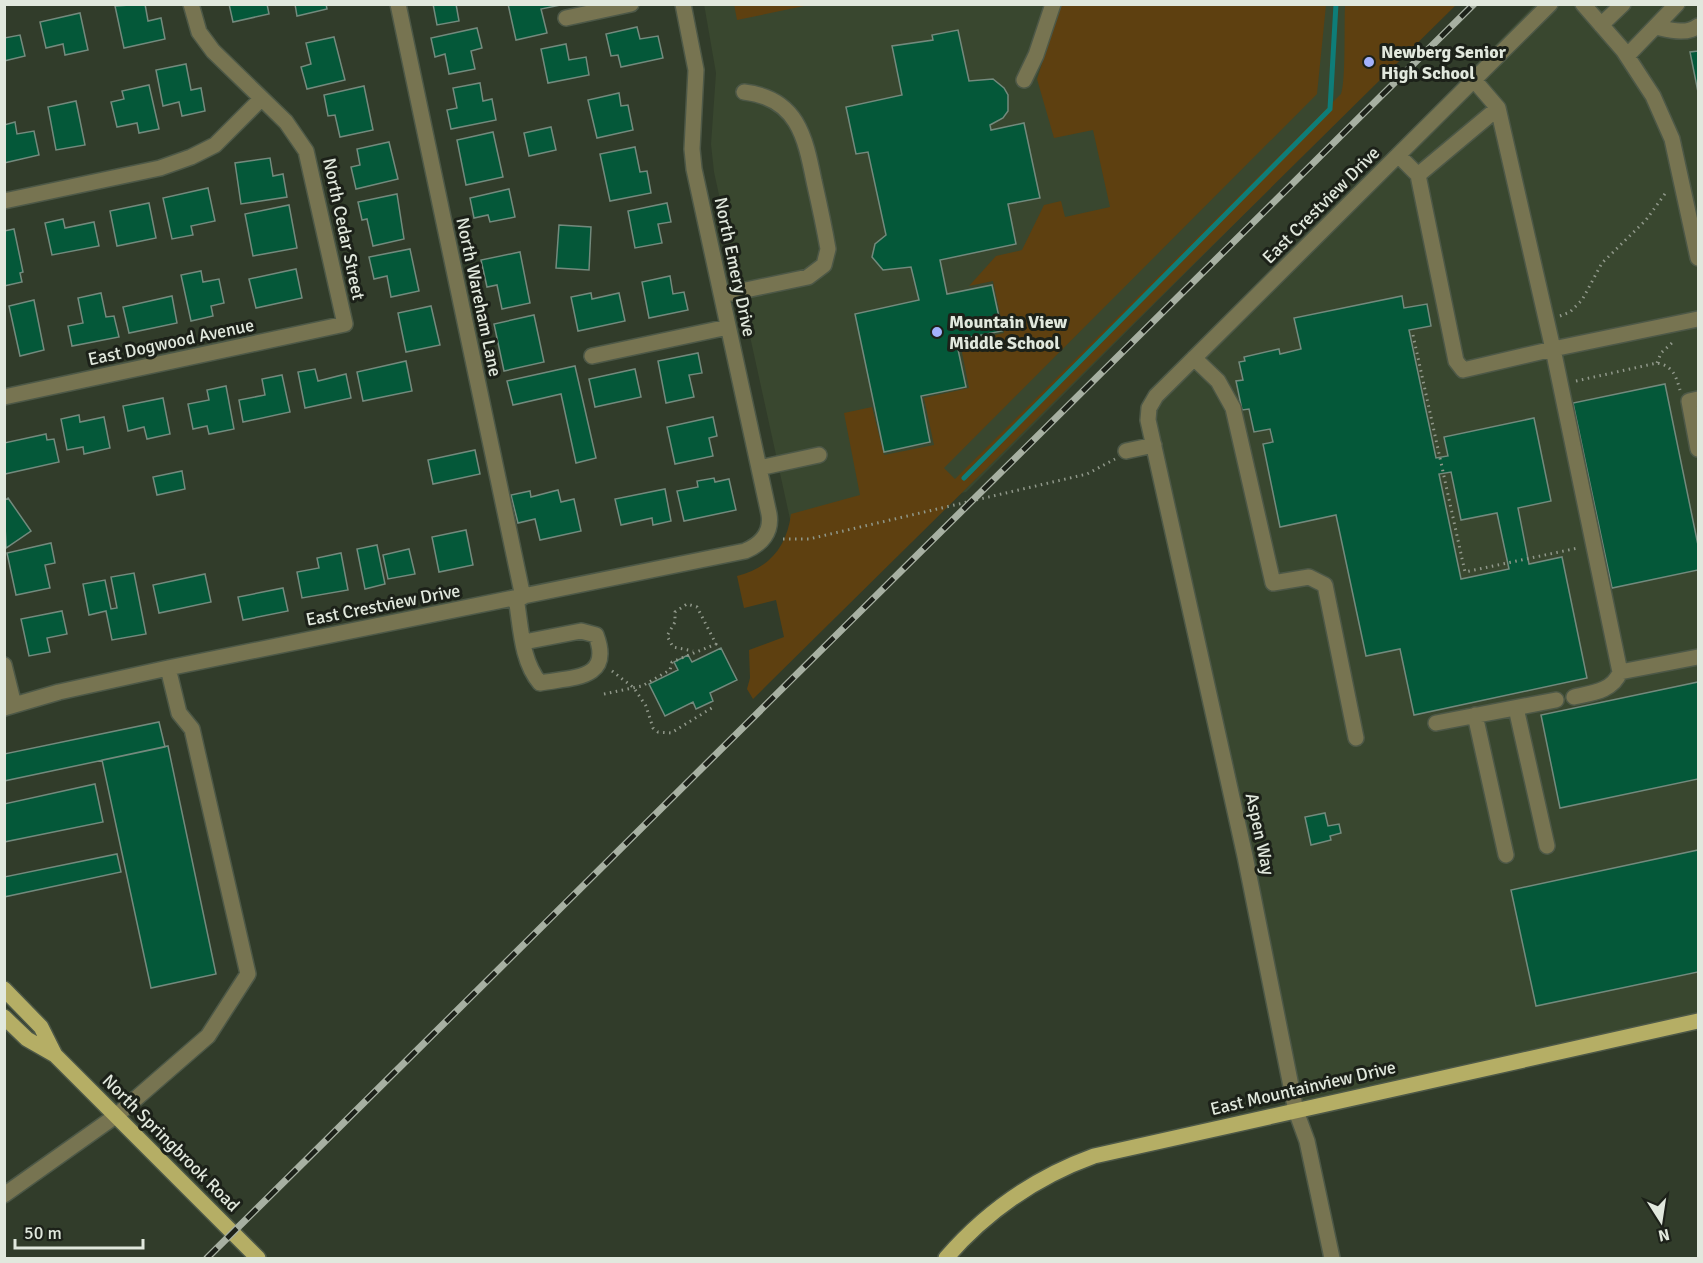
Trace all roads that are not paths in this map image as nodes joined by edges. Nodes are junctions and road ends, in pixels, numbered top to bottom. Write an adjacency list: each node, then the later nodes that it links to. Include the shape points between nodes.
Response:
1 (191, 4): 18 (street, North Cedar Street, via 200,32 213,51)
2 (398, 4): 40 (street, North Wareham Lane)
3 (631, 4): 10 (street)
4 (683, 4): 25 (street, North Emery Drive, via 696,70 693,159)
5 (1053, 4): 15 (street)
6 (1550, 4): 16 (street, East Crestview Drive)
7 (1582, 4): 11 (street)
8 (1623, 4): 11 (street)
9 (1677, 4): 13 (street)
10 (566, 18)
11 (1601, 25): 14 (street)
12 (1698, 26): 13 (street, via 1692,31)
13 (1656, 27): 14 (street)
14 (1628, 56): 23 (street, via 1653,96 1672,139)
15 (1024, 80)
16 (1474, 80): 19 (street); 20 (street, East Crestview Drive)
17 (744, 92): 25 (street, via 772,99 799,124 828,249 824,265 808,277)
18 (261, 99): 22 (street, via 215,145 191,158); 27 (street, North Cedar Street, via 286,122 306,151)
19 (1498, 108): 21 (street); 29 (street)
20 (1398, 155): 21 (street); 31 (street, East Crestview Drive)
21 (1418, 175): 29 (street, via 1456,361 1463,370)
22 (4, 201)
23 (1696, 234): 24 (street)
24 (1698, 258)
25 (722, 295): 28 (street, North Emery Drive)
26 (1698, 318): 29 (street)
27 (345, 324): 32 (street, East Dogwood Avenue)
28 (729, 327): 30 (street); 38 (street, North Emery Drive)
29 (1553, 349): 45 (street)
30 (592, 356)
31 (1194, 358): 34 (street, East Crestview Drive, via 1149,408); 52 (street, via 1218,381 1233,408 1273,583 1309,577 1325,585)
32 (4, 397)
33 (1694, 400): 35 (street)
34 (1154, 445): 36 (street); 59 (street, Aspen Way)
35 (1698, 448)
36 (1126, 451)
37 (819, 455): 38 (street)
38 (759, 468): 39 (street, North Emery Drive, via 770,519)
39 (765, 536): 40 (street, East Crestview Drive, via 746,551)
40 (519, 597): 41 (street, North Wareham Lane); 44 (street, East Crestview Drive)
41 (524, 642): 41 (street, North Wareham Lane, via 529,670 540,683 590,674 600,663 602,651 596,635 581,631)
42 (1698, 657): 45 (street)
43 (4, 665): 48 (street)
44 (168, 668): 48 (street, East Crestview Drive); 60 (street, via 178,713 192,729 248,974 208,1036)
45 (1620, 672): 46 (street, via 1617,681 1600,691)
46 (1574, 697)
47 (1556, 700): 49 (street)
48 (9, 707)
49 (1516, 708): 50 (street); 53 (street)
50 (1475, 716): 51 (street); 54 (street)
51 (1436, 723)
52 (1356, 738)
53 (1547, 846)
54 (1506, 855)
55 (4, 989): 58 (main road, North Springbrook Road, via 41,1027)
56 (4, 1017): 58 (main road, North Springbrook Road, via 27,1040)
57 (1698, 1021): 59 (main road, East Mountainview Drive)
58 (55, 1054): 60 (main road, North Springbrook Road)
59 (1296, 1111): 63 (main road, East Mountainview Drive, via 1142,1144 1059,1169 1020,1192); 64 (street, Aspen Way, via 1307,1141)
60 (117, 1115): 61 (street); 62 (main road, North Springbrook Road)
61 (4, 1195)
62 (258, 1258)
63 (946, 1258)
64 (1332, 1258)

